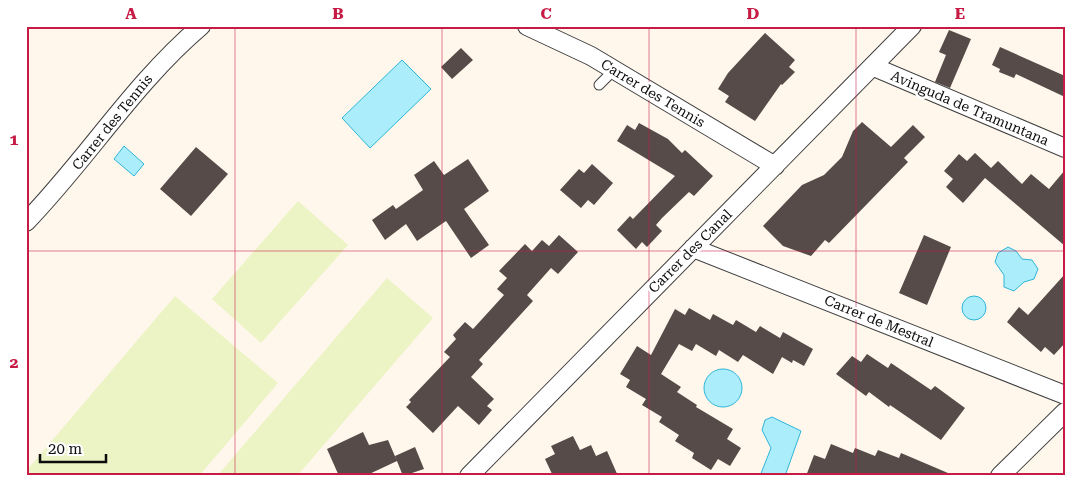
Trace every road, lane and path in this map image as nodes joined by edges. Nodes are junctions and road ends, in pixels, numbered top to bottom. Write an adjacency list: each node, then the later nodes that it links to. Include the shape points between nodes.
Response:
1 (201, 26): 9 (street, Carrer des Tennis, via 170,52 113,118 62,185)
2 (527, 26): 5 (street, Carrer des Tennis, via 591,56)
3 (912, 26): 4 (street, Carrer des Canal)
4 (874, 67): 7 (street, Avinguda de Tramuntana); 8 (street, Carrer des Canal)
5 (613, 71): 6 (lane); 8 (street, Carrer des Tennis)
6 (599, 85)
7 (1065, 148)
8 (775, 166): 10 (street, Carrer des Canal)
9 (26, 222)
10 (693, 248): 11 (street, Carrer de Mestral); 13 (street, Carrer des Canal)
11 (1065, 395)
12 (1065, 412): 14 (street)
13 (470, 476)
14 (1000, 476)

